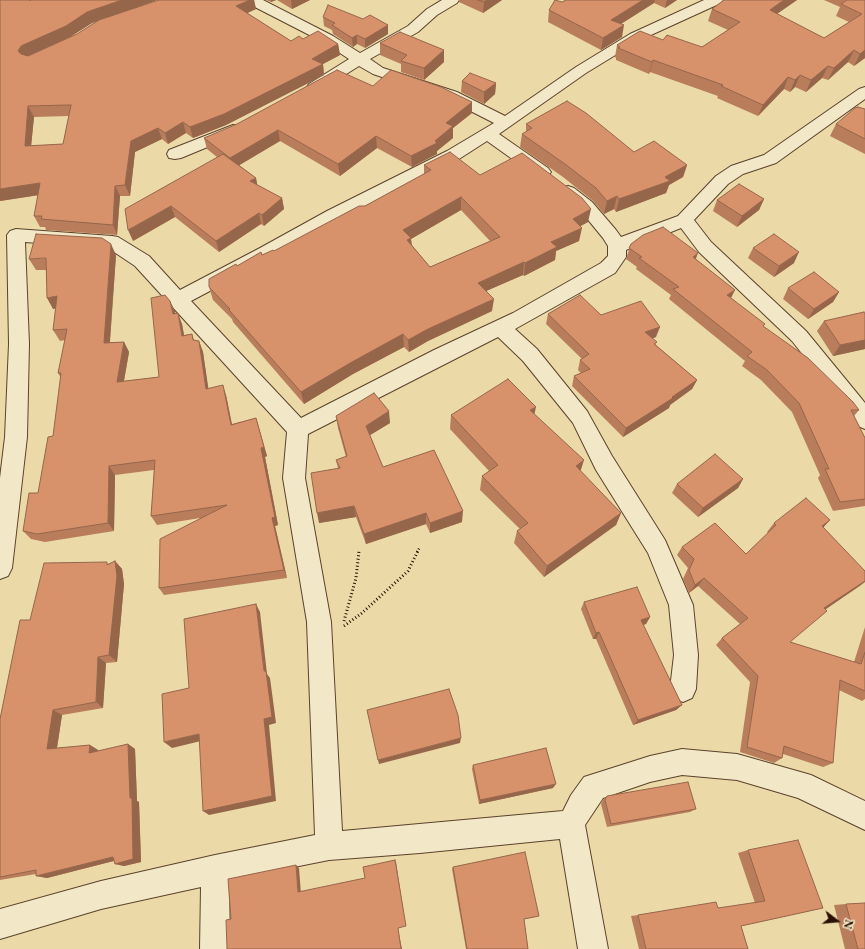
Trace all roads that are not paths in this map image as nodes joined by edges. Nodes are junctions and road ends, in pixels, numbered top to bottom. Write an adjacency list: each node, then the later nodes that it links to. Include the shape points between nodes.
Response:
1 (452, 0): 4 (street, via 432,12 413,30)
2 (716, 0): 8 (street, via 635,37 581,70)
3 (259, 1): 4 (street)
4 (359, 59): 6 (street); 8 (street, via 378,71 451,95)
5 (865, 92): 11 (street, via 856,108 770,159 737,170 722,180)
6 (305, 93)
7 (246, 123): 10 (street)
8 (506, 123): 9 (street)
9 (488, 134): 12 (street, via 586,206); 13 (street, via 333,214)
10 (175, 154)
11 (684, 220): 12 (street); 15 (street, via 705,247 799,336)
12 (617, 246): 14 (street, via 617,257 608,268)
13 (178, 299): 16 (street); 17 (street, via 142,261 112,242 16,235 19,344 16,438)
14 (501, 328): 16 (street); 18 (street, via 530,355 580,418 604,463 657,547 681,605 686,655)
15 (865, 420)
16 (298, 429): 21 (street, via 294,478 319,622)
17 (0, 568)
18 (683, 689)
19 (865, 816): 20 (street, via 853,808 801,786 737,768 682,762 594,787)
20 (572, 824): 21 (street); 25 (street)
21 (329, 846): 22 (street)
22 (215, 869): 23 (street, via 101,895); 24 (street)
23 (0, 924)
24 (215, 949)
25 (593, 949)

